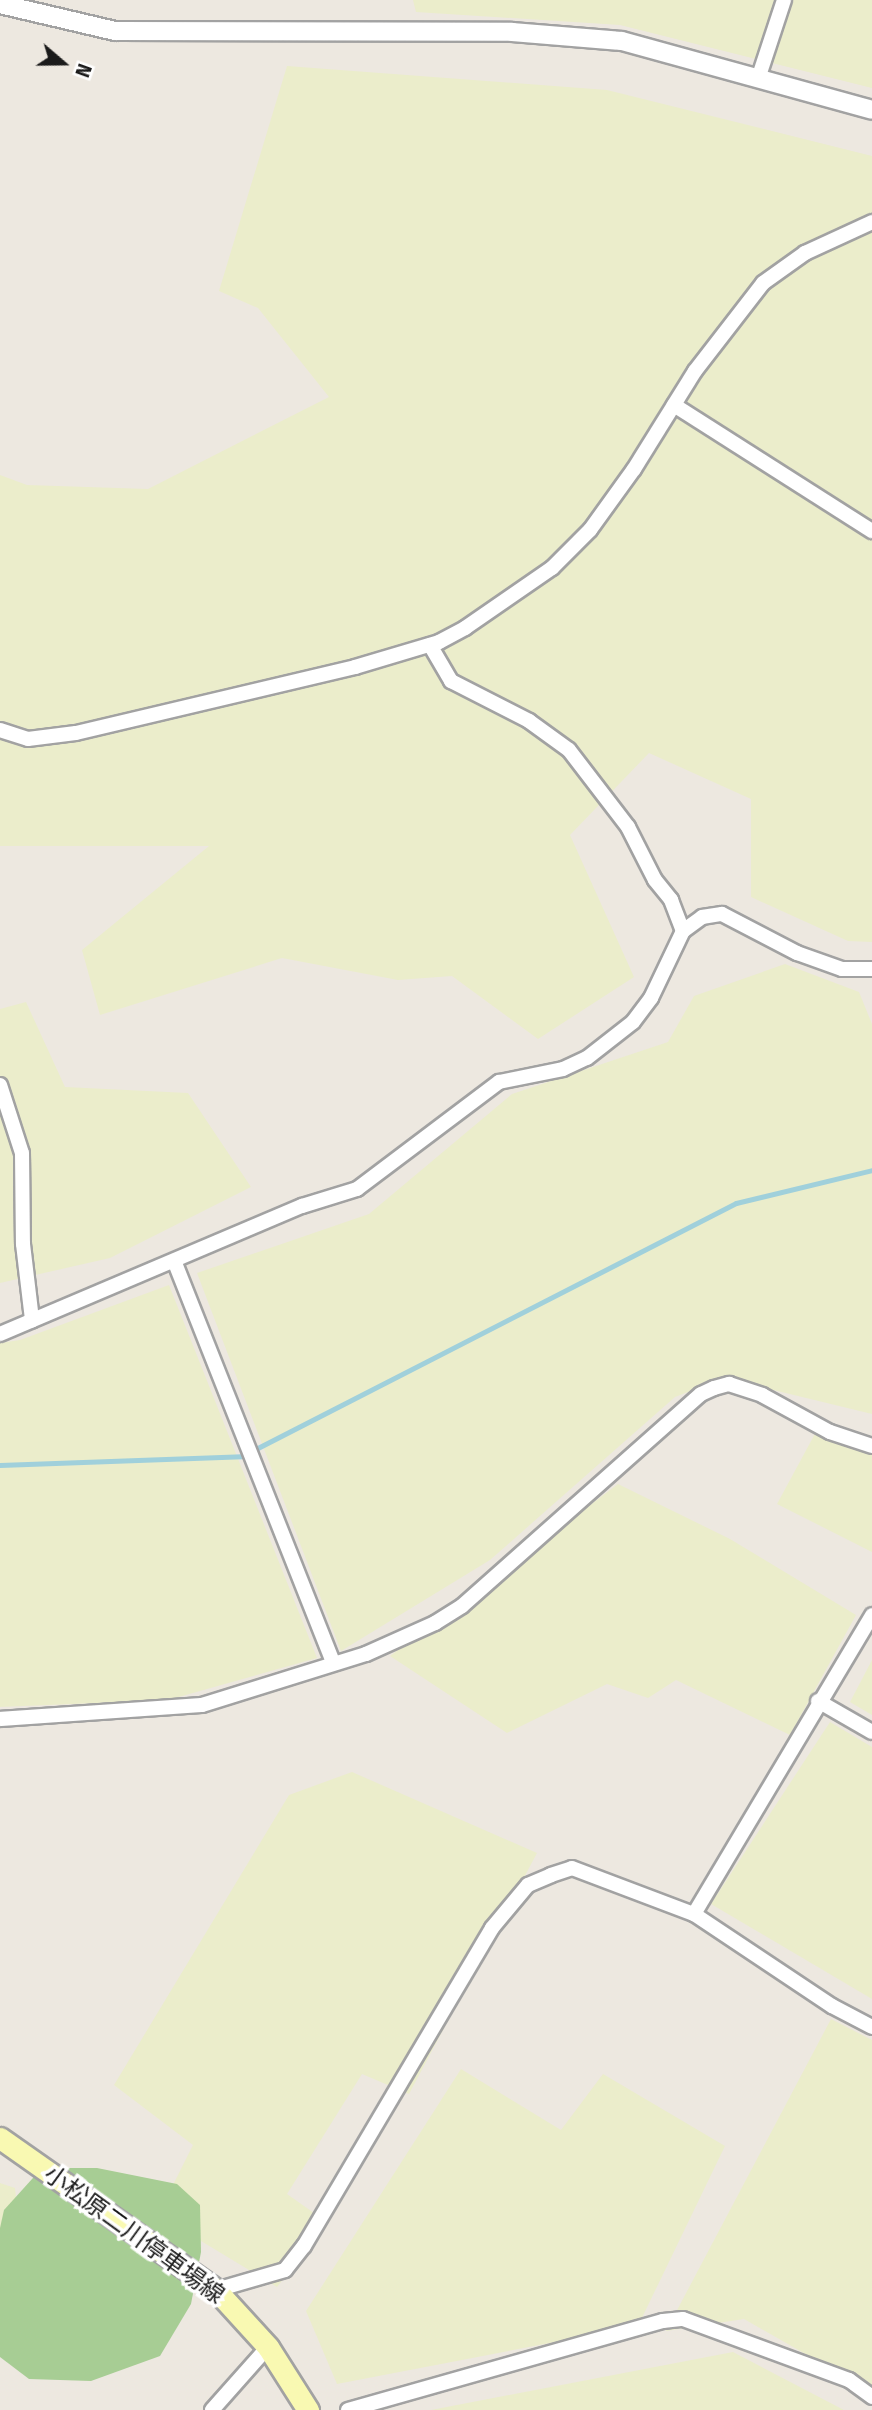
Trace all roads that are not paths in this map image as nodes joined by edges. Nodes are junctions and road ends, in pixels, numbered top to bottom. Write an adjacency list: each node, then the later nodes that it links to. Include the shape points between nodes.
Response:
1 (784, 0): 3 (street)
2 (0, 4): 3 (street, via 115,31 512,32 622,41)
3 (759, 76): 4 (street)
4 (872, 110)
5 (872, 222): 6 (street, via 805,253 763,283)
6 (674, 405): 7 (street); 8 (street, via 590,530 552,568 495,609)
7 (872, 531)
8 (430, 645): 9 (street, via 76,733 28,739); 10 (street, via 451,681 529,721 569,750 628,827 671,900)
9 (0, 730)
10 (683, 931): 11 (street, via 702,918 722,914 797,953 842,969); 14 (street, via 651,998 609,1044 563,1069 499,1082 357,1189 302,1206)
11 (869, 969): 12 (street)
12 (872, 985)
13 (0, 1085): 15 (street, via 22,1153 23,1244)
14 (175, 1263): 15 (street); 19 (street)
15 (32, 1320): 16 (street)
16 (0, 1334)
17 (872, 1446): 19 (street, via 830,1432 762,1395 730,1384 714,1388 701,1394 462,1606 378,1649)
18 (872, 1615): 20 (street)
19 (333, 1663): 21 (street, via 202,1705)
20 (818, 1701): 22 (street); 23 (street)
21 (0, 1719)
22 (872, 1732)
23 (694, 1914): 24 (street, via 832,2006); 26 (street, via 572,1868 528,1885 492,1928 304,2246 285,2270)
24 (872, 2027)
25 (0, 2138): 26 (main road, 小松原二川停車場線)
26 (216, 2290): 27 (main road, 小松原二川停車場線)
27 (268, 2347): 29 (street); 30 (main road, 小松原二川停車場線)
28 (872, 2397): 31 (street, via 849,2380 683,2319)
29 (212, 2410)
30 (308, 2410)
31 (348, 2410)

